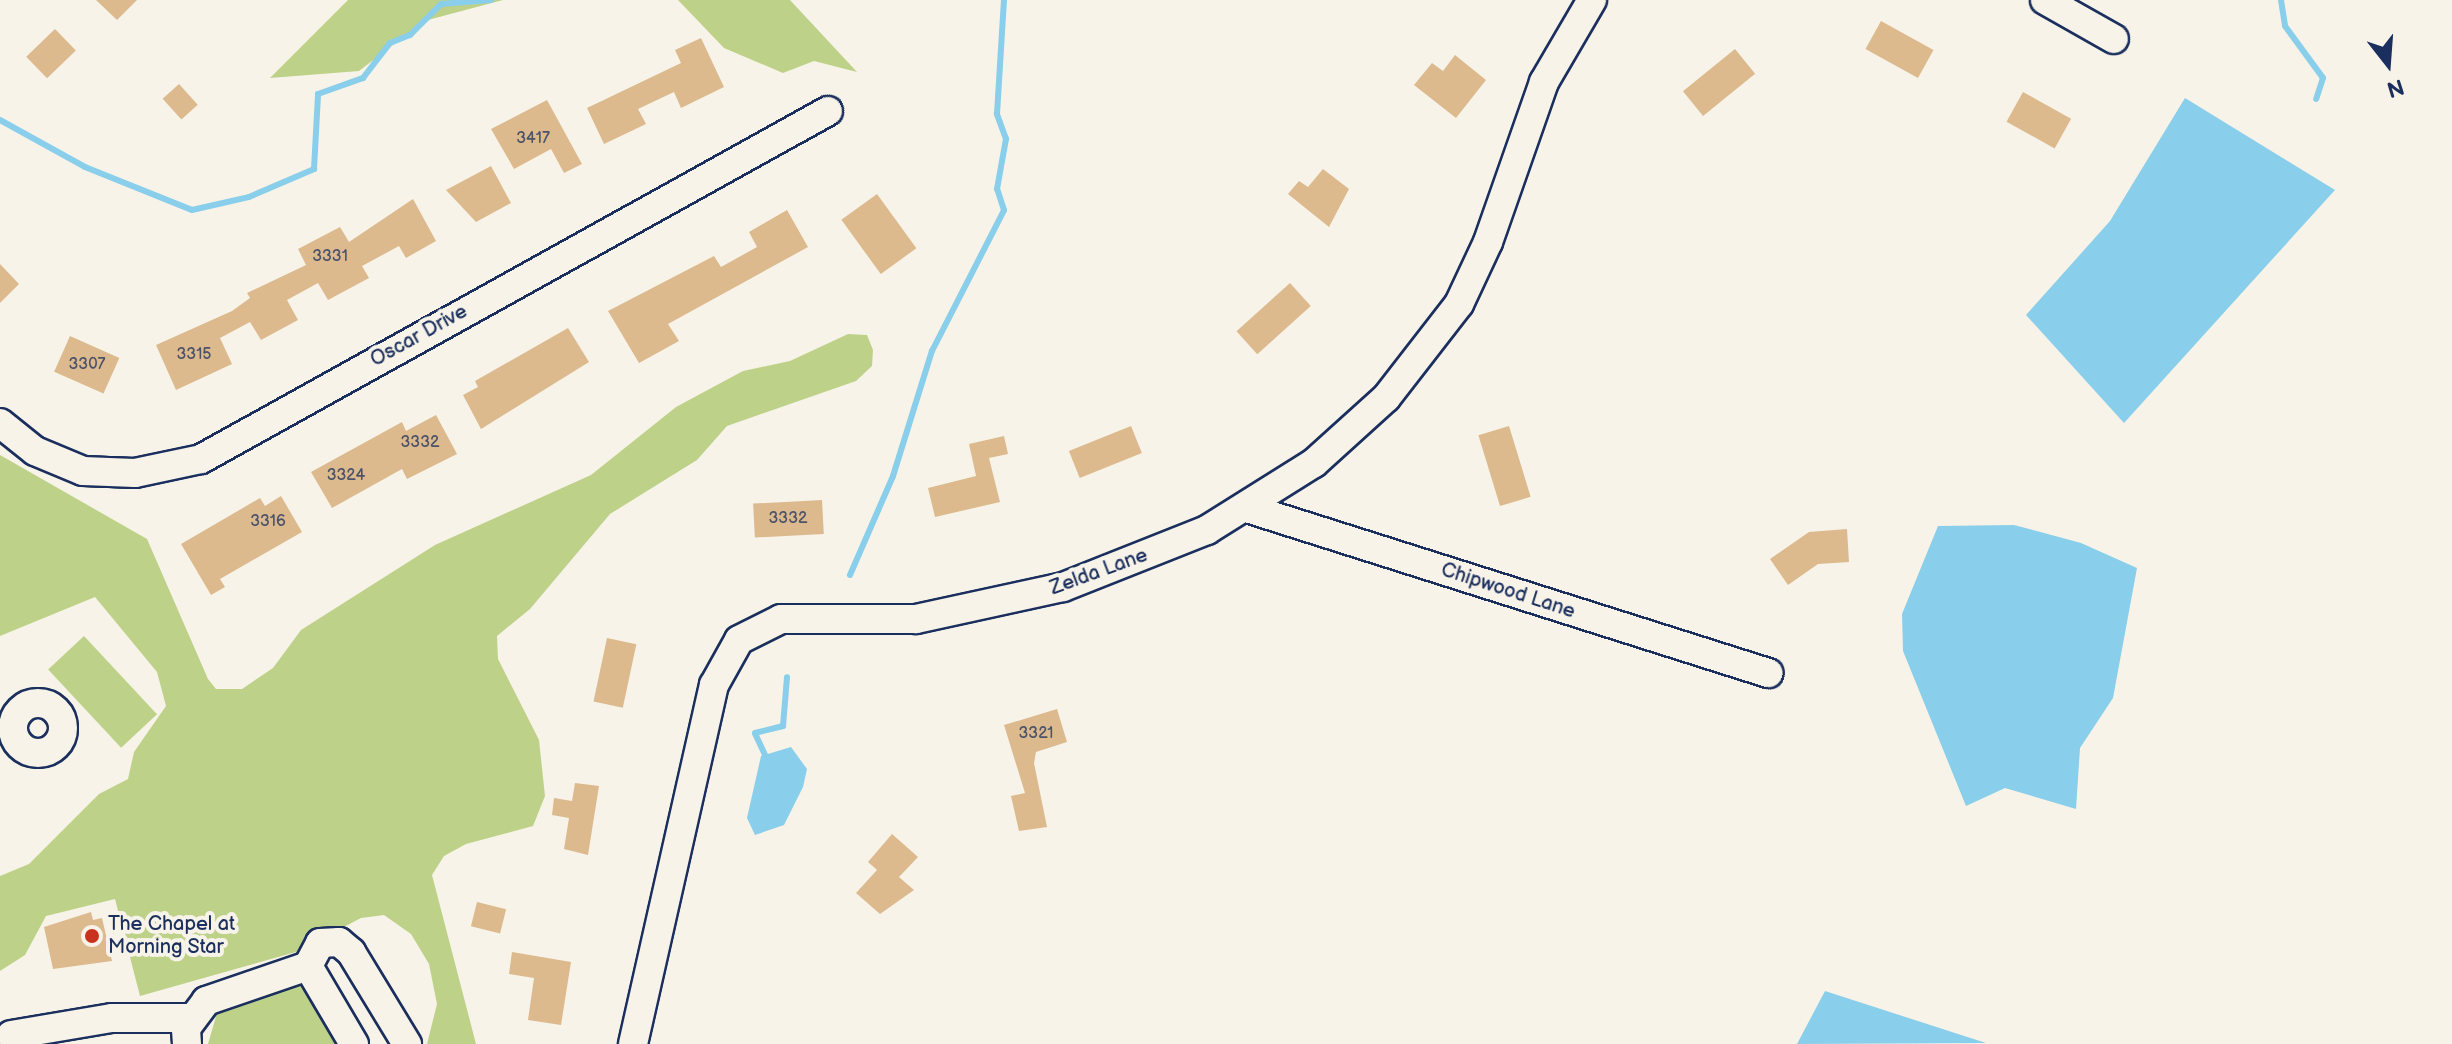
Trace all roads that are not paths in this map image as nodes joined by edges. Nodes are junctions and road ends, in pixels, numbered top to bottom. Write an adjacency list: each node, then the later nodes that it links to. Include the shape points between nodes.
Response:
1 (1592, 0): 6 (street, Zelda Lane, via 1549,71 1488,242 1440,334 1365,417)
2 (2045, 0): 3 (street)
3 (2114, 39)
4 (828, 111): 5 (street, Oscar Drive, via 201,459 135,473 83,471 35,451)
5 (0, 423)
6 (1247, 508): 7 (street, Chipwood Lane); 13 (street, Zelda Lane, via 1063,587 916,619 781,619 739,640 714,685)
7 (1768, 673)
8 (308, 966): 9 (street, via 206,1001); 11 (street); 12 (street, via 320,943 345,946)
9 (190, 1031): 10 (street, via 112,1018)
10 (10, 1034)
11 (354, 1044)
12 (407, 1044)
13 (633, 1044)

